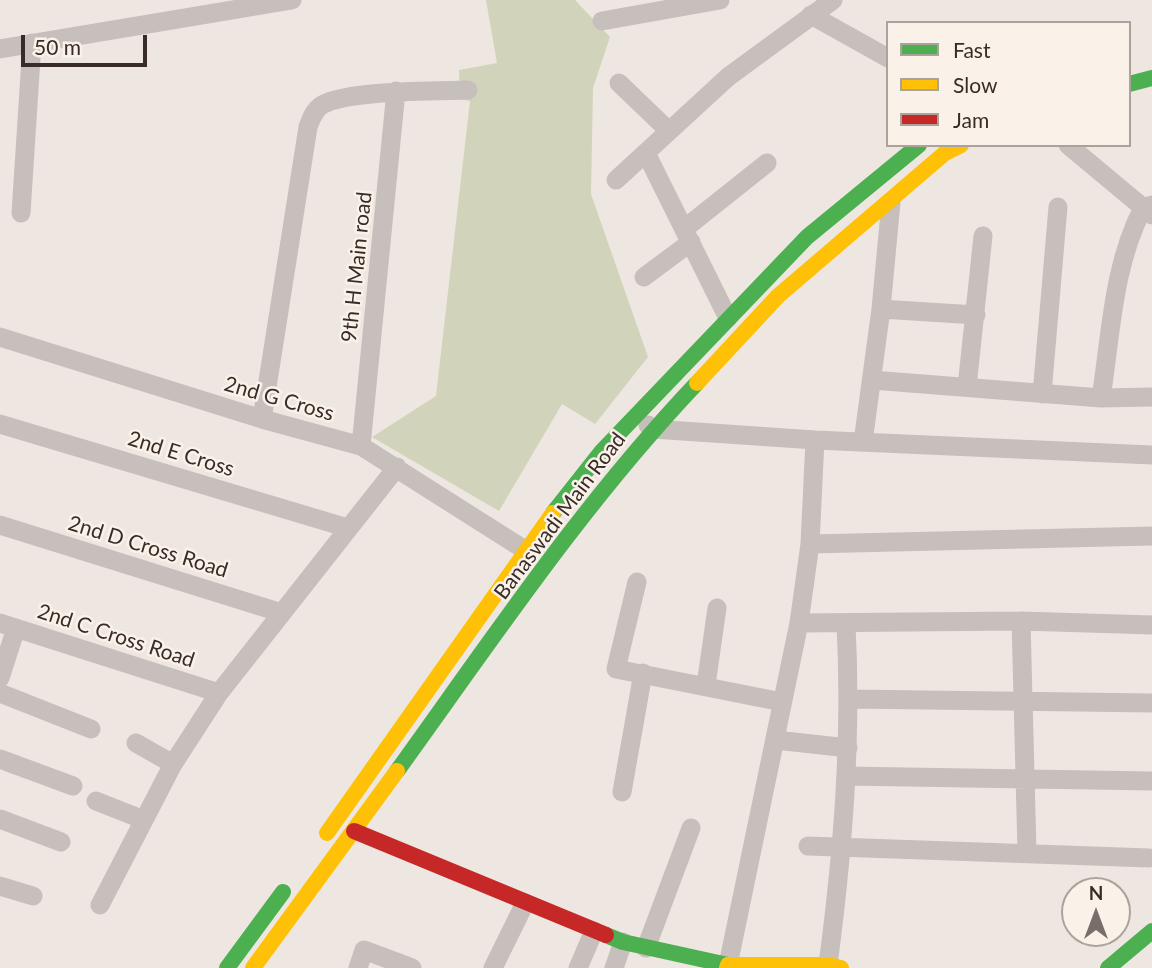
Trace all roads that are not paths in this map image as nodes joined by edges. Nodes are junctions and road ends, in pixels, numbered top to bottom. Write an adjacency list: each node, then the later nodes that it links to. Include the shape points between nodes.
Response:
1 (292, 0): 4 (street)
2 (720, 0): 6 (street)
3 (833, 0): 5 (street)
4 (235, 5): 7 (street)
5 (811, 15): 9 (street); 15 (street, via 728,77)
6 (603, 20)
7 (32, 43): 8 (street); 25 (street)
8 (0, 49)
9 (886, 57)
10 (1152, 78): 12 (main road)
11 (618, 83): 15 (street)
12 (1131, 83)
13 (468, 90): 14 (street)
14 (396, 91): 39 (street, via 323,104 314,112); 44 (street, 9th H Main road)
15 (669, 131): 19 (street)
16 (917, 147): 31 (main road, Banaswadi Main Road, via 807,237)
17 (957, 147): 22 (main road, Banaswadi Main Road)
18 (1071, 147): 24 (street)
19 (646, 153): 21 (street); 26 (street)
20 (767, 163): 26 (street)
21 (616, 180)
22 (891, 202): 29 (street); 41 (main road, Banaswadi Main Road, via 778,296)
23 (1058, 207): 35 (street)
24 (1149, 209): 37 (street, via 1131,230 1122,260)
25 (21, 213)
26 (688, 236): 28 (street); 31 (street)
27 (984, 236): 30 (street)
28 (644, 277)
29 (881, 309): 30 (street); 33 (street)
30 (976, 315): 34 (street)
31 (728, 318): 38 (main road, Banaswadi Main Road)
32 (0, 337): 39 (street, 2nd G Cross)
33 (872, 380): 34 (street); 43 (street)
34 (967, 387): 35 (street)
35 (1042, 394): 37 (street)
36 (1152, 397): 37 (street)
37 (1101, 398)
38 (637, 415): 41 (street); 51 (main road, Banaswadi Main Road, via 602,451)
39 (262, 419): 44 (street, 2nd G Cross)
40 (0, 424): 48 (street, 2nd E Cross)
41 (653, 429): 42 (street); 84 (main road, Banaswadi Main Road, via 587,509)
42 (815, 440): 43 (street); 50 (street)
43 (863, 442): 45 (street)
44 (362, 446): 46 (street, 2nd G Cross)
45 (1152, 455)
46 (397, 467): 48 (street); 51 (street, 2nd G Cross)
47 (0, 525): 54 (street, 2nd D Cross Road)
48 (348, 528): 54 (street)
49 (1152, 536): 50 (street)
50 (810, 544): 56 (street)
51 (524, 550): 86 (main road, Banaswadi Main Road)
52 (637, 583): 60 (street, via 615,669)
53 (717, 608): 62 (street)
54 (282, 613): 64 (street)
55 (1021, 621): 57 (street); 59 (street); 68 (street)
56 (799, 623): 57 (street); 66 (street)
57 (846, 624): 65 (street)
58 (8, 625): 61 (street); 64 (street, 2nd C Cross Road)
59 (1152, 625)
60 (643, 673): 62 (street); 79 (street)
61 (0, 678)
62 (706, 685): 66 (street)
63 (0, 693): 69 (street)
64 (219, 693): 74 (street)
65 (850, 699): 68 (street); 72 (street)
66 (782, 702): 70 (street)
67 (1152, 703): 68 (street)
68 (1023, 704): 76 (street)
69 (91, 729)
70 (776, 740): 72 (street); 100 (street)
71 (136, 743): 74 (street)
72 (848, 748): 75 (street)
73 (0, 759): 78 (street)
74 (173, 764): 82 (street)
75 (846, 776): 76 (street); 88 (street)
76 (1025, 779): 77 (street); 89 (street)
77 (1152, 781)
78 (73, 786)
79 (622, 792)
80 (96, 801): 82 (street)
81 (0, 819): 85 (street)
82 (144, 820): 95 (street)
83 (691, 828): 99 (street)
84 (354, 831): 94 (main road); 103 (main road, Banaswadi Main Road)
85 (61, 842)
86 (320, 843)
87 (808, 846): 88 (street)
88 (843, 850): 89 (street); 101 (street)
89 (1027, 852): 90 (street)
90 (1149, 858)
91 (297, 874): 102 (main road)
92 (0, 886): 93 (street)
93 (33, 897)
94 (525, 903): 96 (main road); 106 (street)
95 (100, 905)
96 (594, 930): 98 (main road); 107 (street)
97 (1152, 931): 109 (main road)
98 (623, 942): 99 (main road); 108 (street)
99 (646, 948): 100 (main road)
100 (728, 967): 101 (main road)
101 (827, 967)
102 (227, 968)
103 (253, 968)
104 (358, 968): 105 (street, via 365,950)
105 (412, 968)
106 (493, 968)
107 (578, 968)
108 (614, 968)
109 (1108, 968)

